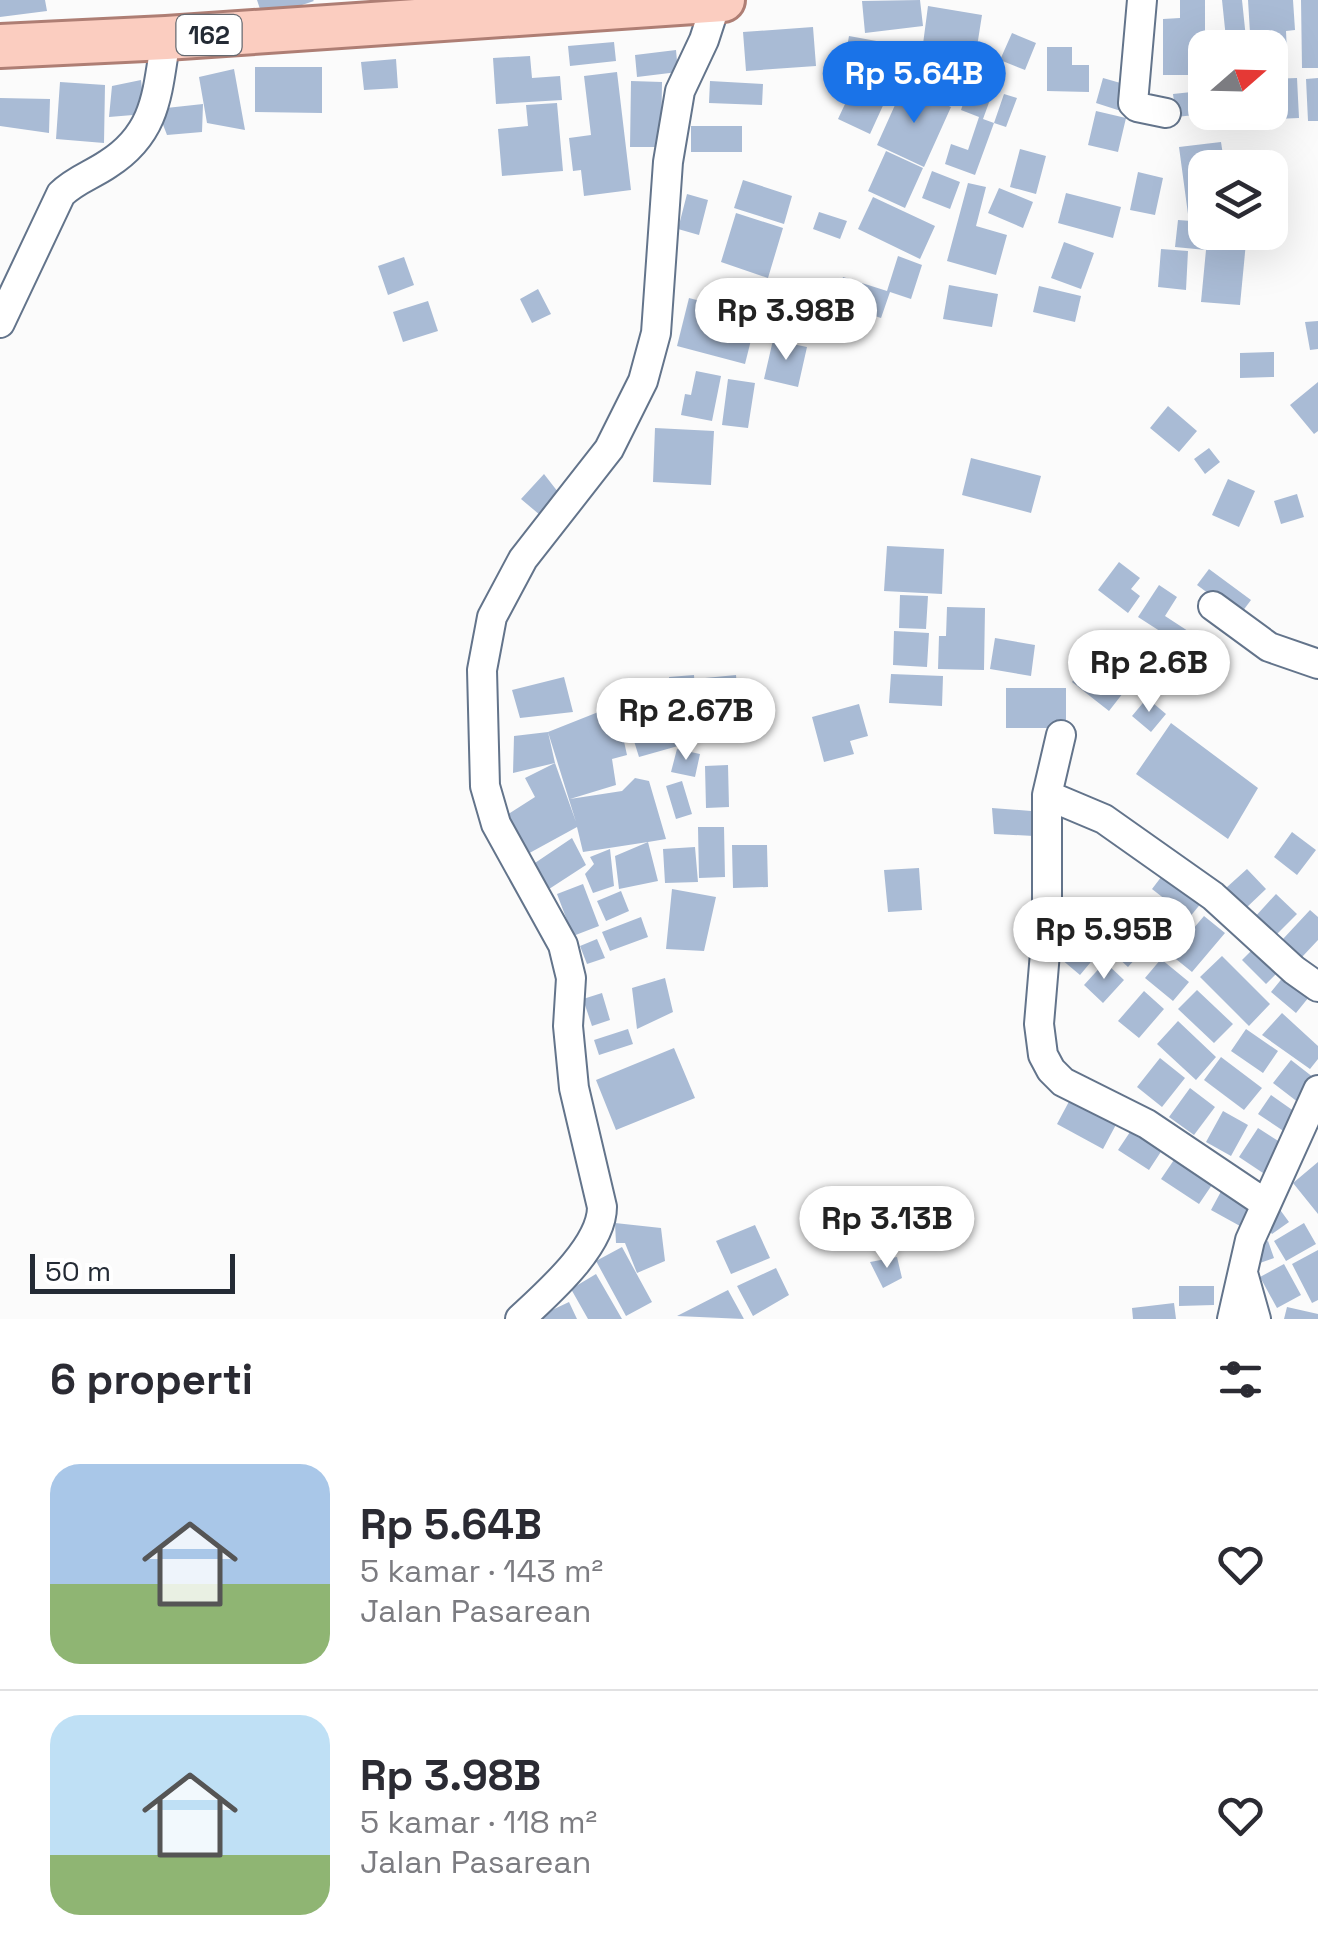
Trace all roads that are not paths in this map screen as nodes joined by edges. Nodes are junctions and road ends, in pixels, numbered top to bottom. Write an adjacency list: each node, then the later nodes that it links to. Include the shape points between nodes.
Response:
1 (720, 0): 3 (main road, 162); 16 (street, via 680,91 656,332 642,381 609,449 508,588 492,617 482,670 485,786 496,824 563,944 571,978 574,1088 602,1207 596,1235)
2 (1142, 0): 6 (street, via 1134,103)
3 (612, 4): 4 (main road, 162)
4 (166, 38): 5 (main road, 162); 7 (street, via 149,124 110,163 61,194)
5 (0, 46)
6 (1166, 113)
7 (0, 323)
8 (1212, 606): 9 (street, via 1270,648)
9 (1318, 664)
10 (1061, 735): 11 (street)
11 (1048, 795): 12 (street, via 1104,819 1213,896); 14 (street, via 1043,1055 1063,1082 1147,1124)
12 (1318, 987)
13 (1318, 1090): 14 (street)
14 (1266, 1204): 15 (street)
15 (1242, 1272): 17 (street); 18 (street)
16 (520, 1319)
17 (1232, 1319)
18 (1256, 1319)

